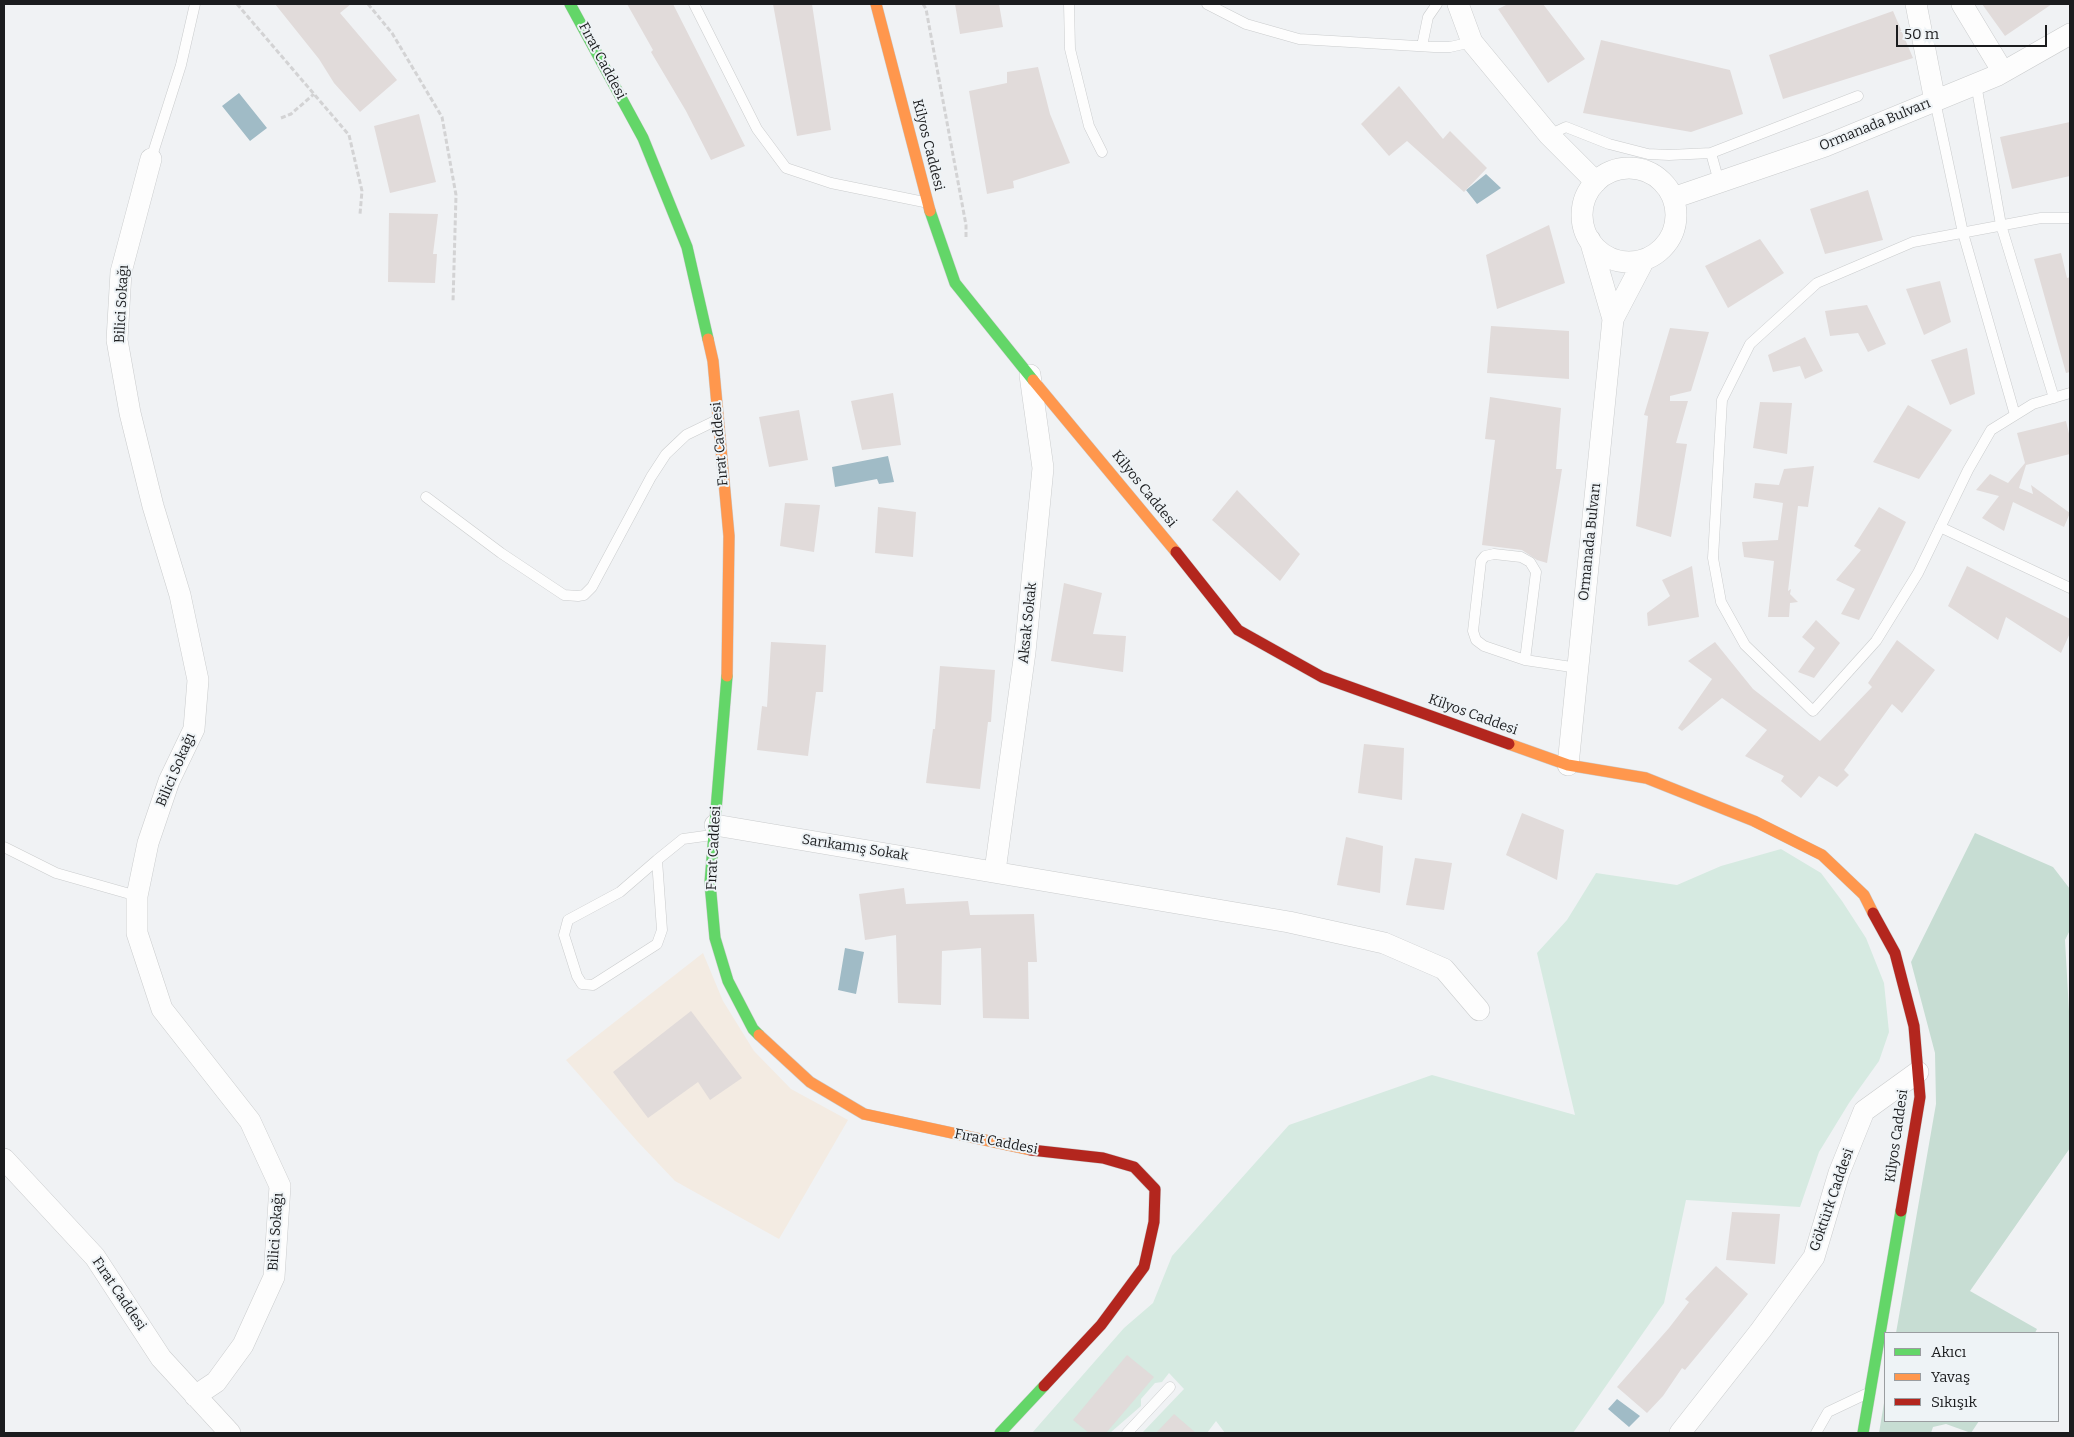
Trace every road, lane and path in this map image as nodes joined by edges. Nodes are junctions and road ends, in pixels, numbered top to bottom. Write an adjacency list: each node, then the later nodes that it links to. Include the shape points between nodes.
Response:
1 (194, 4): 26 (lane, Bilici Sokağı, via 181,65)
2 (237, 4): 19 (path)
3 (368, 4): 38 (path, via 392,33 442,117 456,195)
4 (570, 4): 44 (street, Fırat Caddesi, via 643,138 687,247 713,361)
5 (694, 4): 30 (lane, via 757,129 786,168 831,183)
6 (876, 4): 30 (street, Kilyos Caddesi)
7 (923, 4): 36 (path, via 966,225)
8 (1069, 4): 24 (lane, via 1070,49 1089,126)
9 (1207, 4): 16 (lane, via 1246,24 1299,39)
10 (1437, 4): 16 (lane, via 1428,17)
11 (1458, 4): 15 (street)
12 (1916, 4): 21 (street)
13 (1962, 4): 17 (street)
14 (2070, 34): 17 (street, Ormanada Bulvarı)
15 (1472, 42): 16 (lane, via 1450,47); 23 (street)
16 (1422, 46)
17 (2003, 72): 18 (street, Ormanada Bulvarı)
18 (1976, 84): 21 (street, Ormanada Bulvarı); 33 (lane)
19 (314, 94): 22 (path, via 291,114); 31 (path, via 349,135 362,190)
20 (1858, 96): 25 (lane)
21 (1935, 101): 28 (street, Ormanada Bulvarı, via 1825,146); 34 (lane)
22 (281, 118)
23 (1549, 135): 25 (lane, via 1566,127 1609,144 1648,154); 27 (street)
24 (1102, 152)
25 (1711, 153): 28 (lane)
26 (151, 159): 55 (street, Bilici Sokağı, via 121,272 118,340 130,413 180,595 198,680 194,729 169,781 148,842)
27 (1596, 182): 29 (street, via 1616,171 1640,169 1666,185); 35 (street, via 1582,210 1583,226)
28 (1719, 182): 29 (street, Ormanada Bulvarı)
29 (1673, 198): 37 (street, via 1675,228 1658,253)
30 (928, 203): 40 (street, Kilyos Caddesi, via 955,283)
31 (360, 214)
32 (2070, 218): 33 (lane, via 2041,218)
33 (2001, 226): 34 (lane); 42 (lane)
34 (1963, 233): 43 (lane); 46 (lane, via 1914,242 1817,283 1750,344 1722,400 1713,558 1721,602 1745,645 1813,711 1876,641 1918,573)
35 (1590, 240): 37 (street, via 1600,252 1614,259); 39 (street, Ormanada Bulvarı)
36 (966, 243)
37 (1644, 260): 39 (street, Ormanada Bulvarı)
38 (452, 302)
39 (1613, 319): 49 (street, Ormanada Bulvarı)
40 (1030, 375): 50 (street, Kilyos Caddesi, via 1238,630 1322,677); 54 (street, Aksak Sokak, via 1043,468 1025,652)
41 (2070, 393): 42 (lane)
42 (2054, 398): 43 (lane, via 2033,404)
43 (2015, 415): 46 (lane, via 1991,430)
44 (718, 420): 45 (lane, via 686,435 666,454 592,587 584,595 564,595); 51 (street, Fırat Caddesi, via 729,546 727,687)
45 (426, 497)
46 (1940, 527): 47 (lane)
47 (2070, 588)
48 (1525, 660): 48 (lane, via 1536,572 1530,562 1521,558 1494,554 1484,556 1473,631 1476,640 1484,646); 49 (lane)
49 (1578, 668): 50 (street, Ormanada Bulvarı)
50 (1568, 765): 57 (street, Kilyos Caddesi, via 1646,778 1754,821 1822,855 1864,895 1895,953 1914,1026)
51 (714, 830): 53 (lane, via 683,839); 54 (street, Sarıkamış Sokak); 63 (street, Fırat Caddesi, via 710,882 715,938 728,981 753,1029 810,1082 864,1114 1024,1149 1103,1158 1134,1167 1155,1189 1154,1222 1144,1267 1101,1325)
52 (4, 847): 55 (lane, via 56,873)
53 (657, 860): 53 (lane, via 620,892 568,920 564,935 582,984 593,985 657,944 662,930)
54 (995, 871): 56 (street, Sarıkamış Sokak, via 1289,922 1384,943 1444,969)
55 (137, 896): 61 (street, Bilici Sokağı, via 138,933 162,1009 250,1121 280,1186 274,1277 243,1345 216,1382)
56 (1479, 1010)
57 (1918, 1072): 60 (street, Kilyos Caddesi, via 1920,1097); 65 (street, Göktürk Caddesi, via 1864,1111 1839,1173 1814,1256)
58 (4, 1159): 61 (street, Fırat Caddesi, via 95,1257 161,1358)
59 (1170, 1387): 64 (lane)
60 (1870, 1392): 66 (lane, via 1828,1412); 67 (street, Kilyos Caddesi)
61 (196, 1396): 62 (street, Fırat Caddesi)
62 (230, 1433)
63 (1000, 1433)
64 (1127, 1433)
65 (1680, 1433)
66 (1816, 1433)
67 (1863, 1433)

